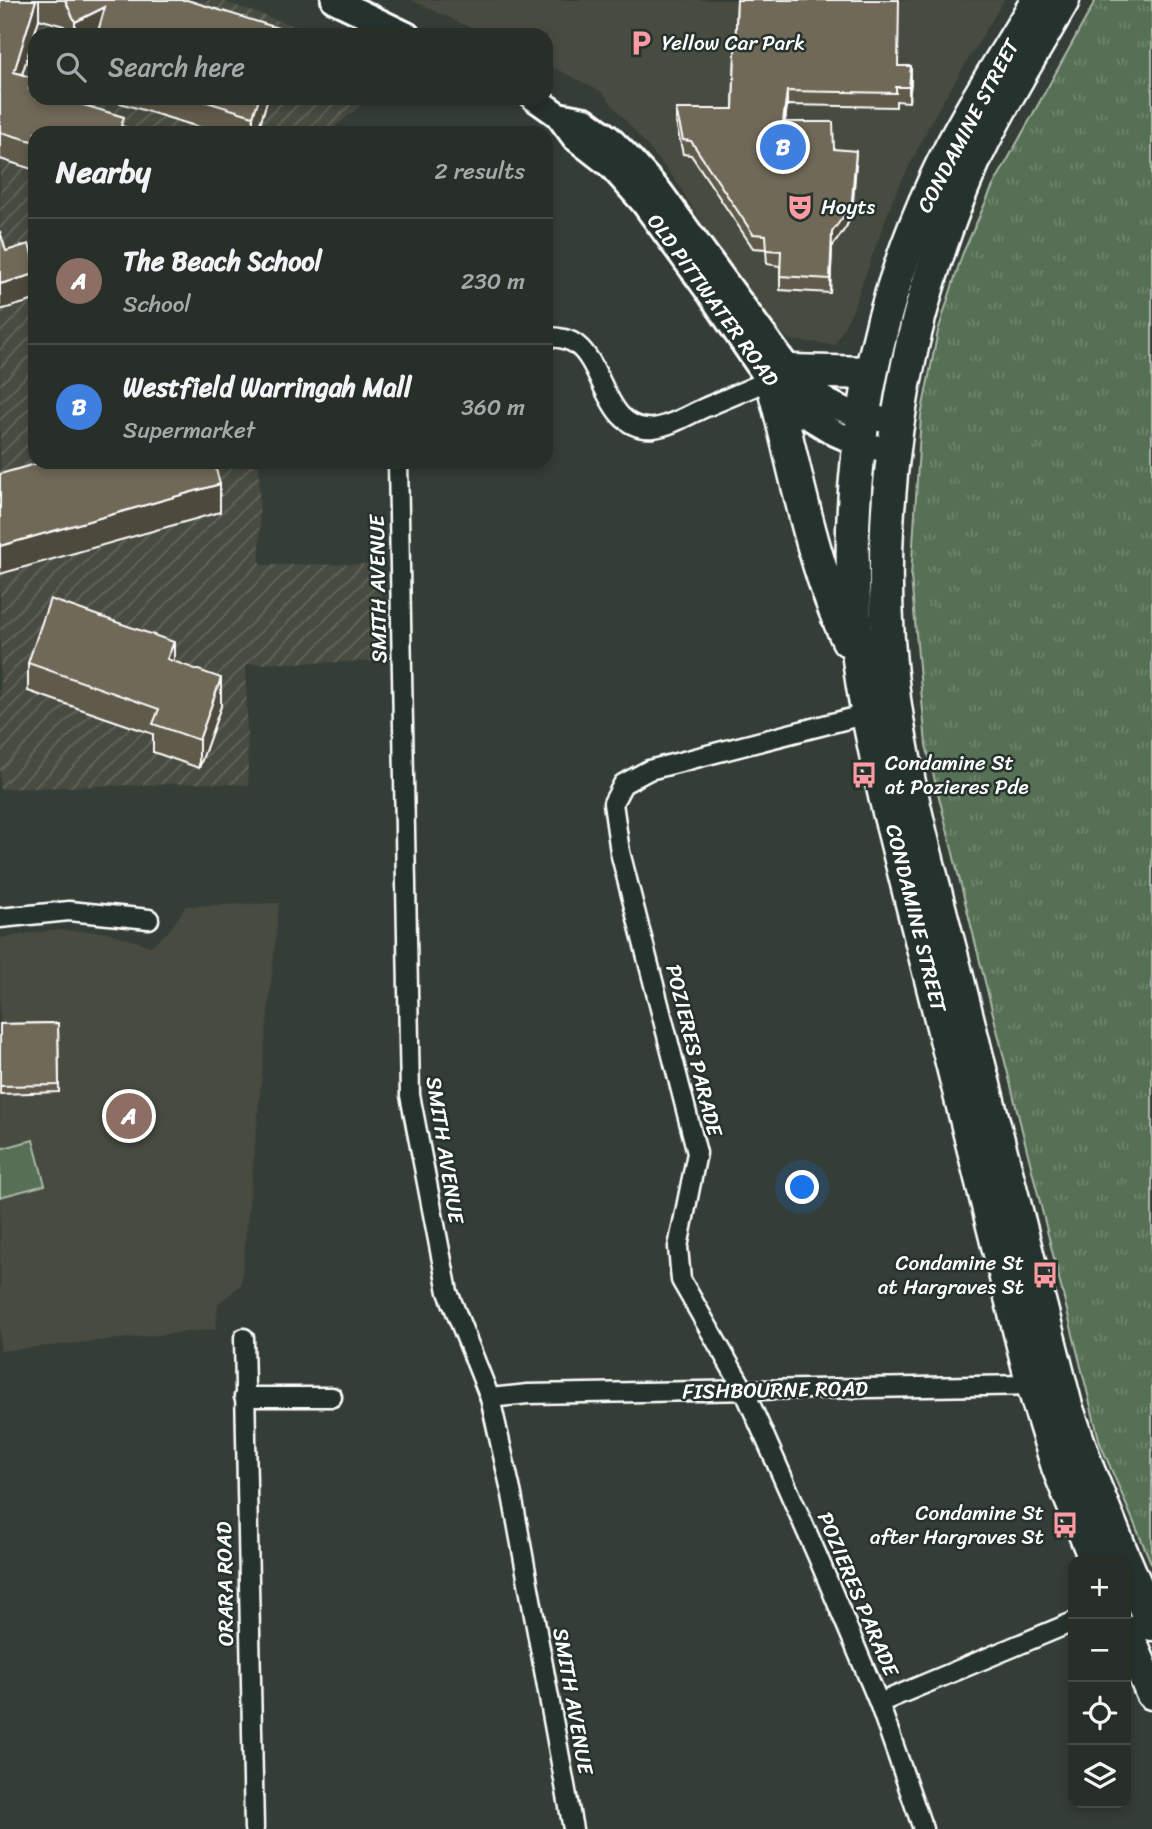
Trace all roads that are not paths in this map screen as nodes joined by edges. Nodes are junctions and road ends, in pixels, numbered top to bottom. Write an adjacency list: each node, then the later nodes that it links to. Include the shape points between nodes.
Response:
1 (334, 0): 4 (street)
2 (1038, 0): 7 (highway, CONDAMINE STREET, via 936,178 898,273)
3 (1063, 0): 10 (highway, CONDAMINE STREET, via 964,185 916,330)
4 (392, 28)
5 (544, 105): 8 (street, OLD PITTWATER ROAD, via 558,115 585,120 660,192)
6 (553, 337): 8 (street, via 577,345 627,422 652,428)
7 (871, 373): 8 (highway); 9 (highway, CONDAMINE STREET)
8 (778, 380): 9 (street, OLD PITTWATER ROAD, via 807,416 835,433); 12 (highway, via 836,614)
9 (862, 430): 10 (street, OLD PITTWATER ROAD); 12 (highway, CONDAMINE STREET, via 852,573)
10 (895, 437): 17 (highway, CONDAMINE STREET, via 886,588 894,698)
11 (398, 469): 21 (street, SMITH AVENUE, via 410,1095 449,1292)
12 (860, 667): 13 (highway, CONDAMINE STREET)
13 (867, 714): 17 (highway, CONDAMINE STREET, via 885,796); 18 (street, POZIERES PARADE, via 649,770 623,784 613,803 620,852 697,1153 678,1248 681,1280)
14 (0, 919): 15 (street, via 69,911)
15 (149, 919)
16 (244, 1338): 19 (street, ORARA ROAD)
17 (1046, 1384): 18 (street, FISHBOURNE ROAD); 22 (highway, CONDAMINE STREET, via 1058,1467); 23 (highway, CONDAMINE STREET)
18 (744, 1390): 21 (street, FISHBOURNE ROAD); 29 (street, POZIERES PARADE)
19 (244, 1396): 20 (street); 30 (street, ORARA ROAD)
20 (332, 1397)
21 (490, 1398): 31 (street, SMITH AVENUE)
22 (1094, 1556)
23 (1123, 1556)
24 (1131, 1576): 26 (highway, CONDAMINE STREET)
25 (1068, 1624): 29 (street)
26 (1152, 1624)
27 (1131, 1644): 28 (highway)
28 (1152, 1693)
29 (879, 1703): 32 (street, POZIERES PARADE)
30 (254, 1829)
31 (573, 1829)
32 (923, 1829)

